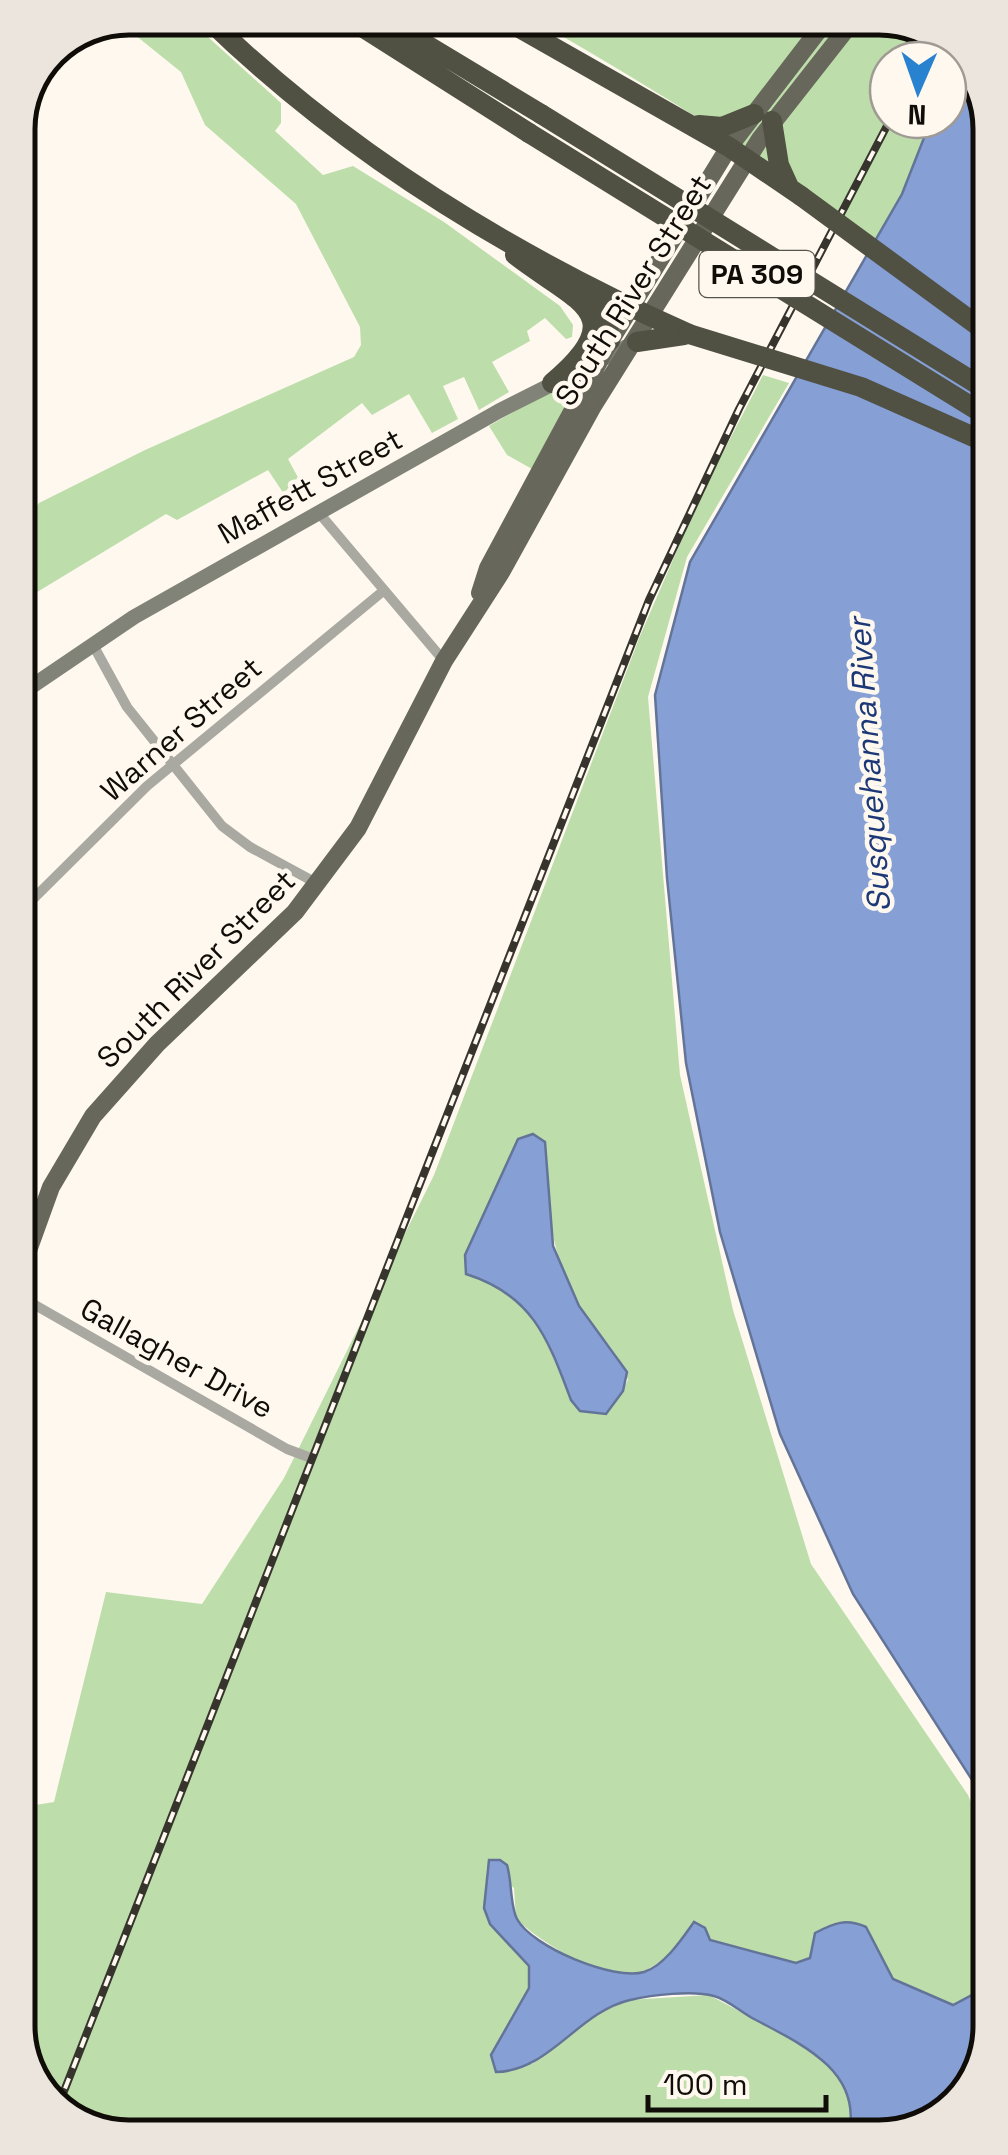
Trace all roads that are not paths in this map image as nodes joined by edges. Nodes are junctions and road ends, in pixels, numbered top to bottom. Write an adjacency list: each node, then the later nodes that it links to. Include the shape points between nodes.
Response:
1 (226, 35): 11 (highway, via 378,162)
2 (375, 35): 21 (highway, PA 309, bridge)
3 (410, 35): 19 (highway, PA 309, bridge)
4 (532, 35): 8 (highway)
5 (817, 35): 7 (main road, South River Street)
6 (840, 35): 7 (main road, South River Street)
7 (763, 118): 8 (highway, via 722,128); 9 (main road, South River Street); 10 (highway)
8 (689, 124): 9 (highway)
9 (738, 153): 10 (highway); 13 (main road, South River Street); 14 (main road, South River Street)
10 (796, 192): 15 (highway, bridge)
11 (462, 214): 12 (highway); 20 (highway, via 589,312 590,346)
12 (533, 253): 13 (highway); 18 (highway, via 605,310)
13 (631, 308): 14 (highway); 18 (main road, South River Street)
14 (651, 318): 16 (highway); 17 (main road, South River Street)
15 (973, 322)
16 (689, 334): 17 (highway); 22 (highway, bridge, via 861,388)
17 (637, 342): 18 (main road, Maffett Street); 25 (main road, South River Street)
18 (605, 348): 20 (main road, Maffett Street); 25 (main road, South River Street, via 488,568)
19 (973, 382)
20 (552, 384): 23 (main road, Maffett Street)
21 (973, 407)
22 (973, 436)
23 (319, 513): 24 (street); 26 (main road, Maffett Street)
24 (382, 592): 27 (street); 29 (street, Warner Street)
25 (477, 604): 27 (main road, South River Street)
26 (92, 642): 28 (main road, Maffett Street); 29 (street, via 126,706)
27 (444, 662): 30 (main road, South River Street, via 376,797)
28 (35, 684)
29 (173, 764): 30 (street, via 238,839); 31 (street, Warner Street)
30 (319, 884): 32 (main road, South River Street, via 101,1106 51,1187)
31 (35, 897)
32 (35, 1231)
33 (35, 1306): 34 (street, Gallagher Drive)
34 (311, 1458)

